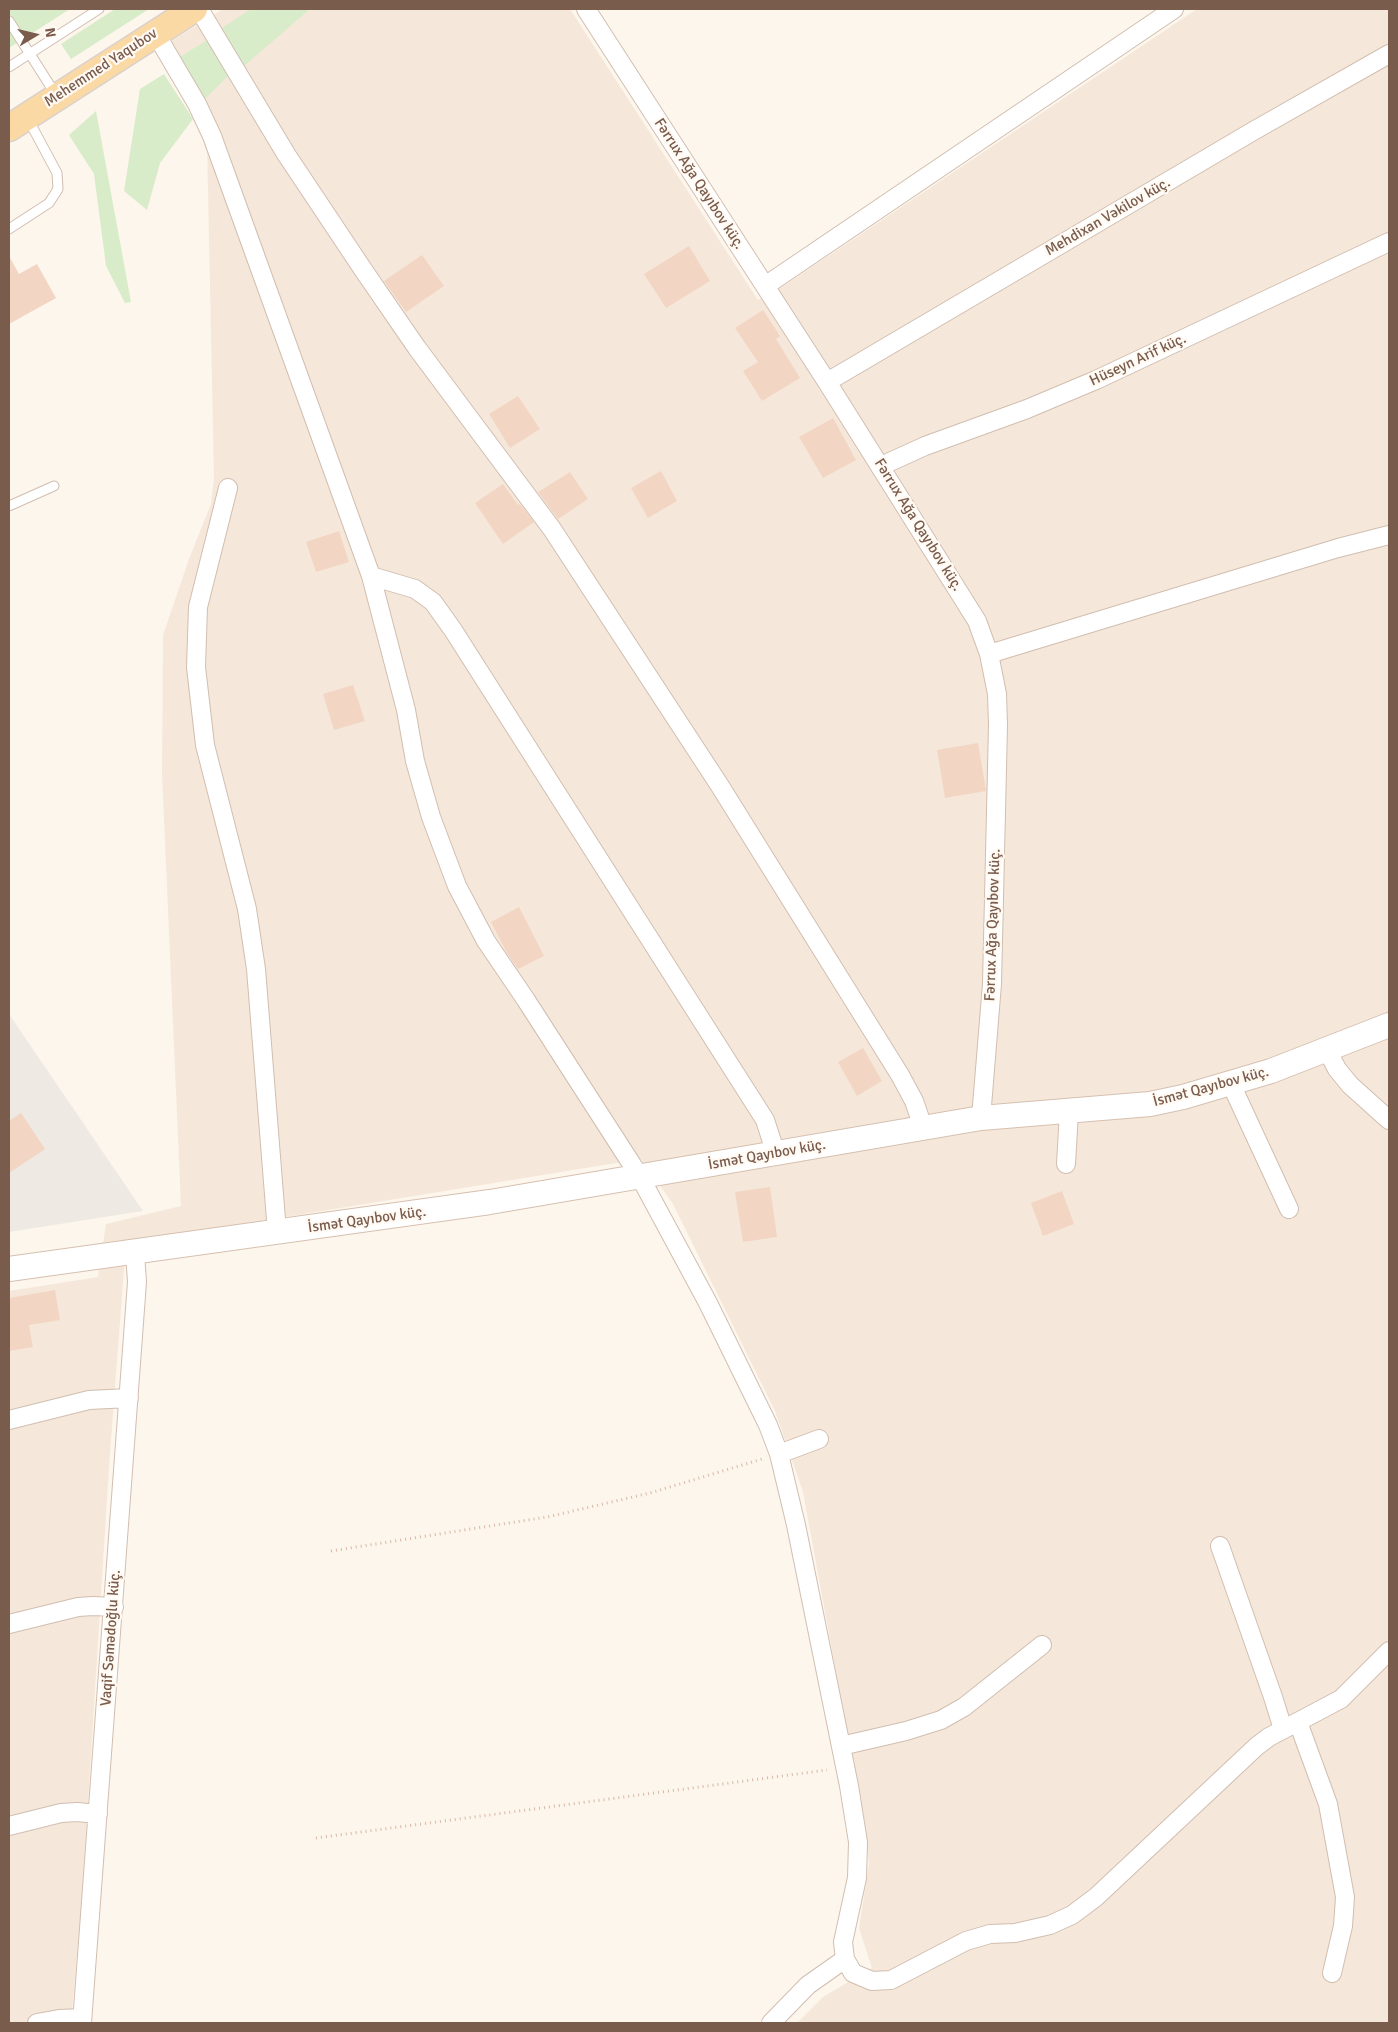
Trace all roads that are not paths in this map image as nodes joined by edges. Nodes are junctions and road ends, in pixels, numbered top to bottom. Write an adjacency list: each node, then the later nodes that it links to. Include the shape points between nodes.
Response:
1 (99, 9): 8 (lane)
2 (194, 9): 7 (main road, Mehemmed Yaqubov)
3 (199, 9): 30 (street, via 286,154 364,271 417,348 552,529 720,786 900,1075)
4 (586, 9): 15 (street, Fərrux Ağa Qayıbov küç.)
5 (1174, 9): 15 (street)
6 (9, 21): 8 (lane)
7 (156, 34): 11 (main road, Mehemmed Yaqubov); 22 (street, via 212,136)
8 (29, 54): 10 (lane); 11 (lane)
9 (1389, 54): 16 (street, Mehdixan Vəkilov küç.)
10 (9, 67)
11 (58, 96): 12 (main road, Mehemmed Yaqubov)
12 (18, 122): 13 (lane, via 57,173 58,189 49,203)
13 (9, 229)
14 (1389, 242): 17 (street, Hüseyn Arif küç., via 1096,380)
15 (765, 286): 16 (street, Fərrux Ağa Qayıbov küç.)
16 (827, 382): 17 (street, Fərrux Ağa Qayıbov küç.)
17 (881, 466): 23 (street, Fərrux Ağa Qayıbov küç., via 978,621)
18 (54, 486): 20 (lane)
19 (228, 488): 35 (street, via 198,607 196,668 205,745 247,909 256,969)
20 (9, 506)
21 (1389, 535): 23 (street)
22 (371, 576): 31 (street, via 415,589 432,602 453,630 765,1120); 33 (street, via 404,701 415,762 457,886 486,941)
23 (989, 654): 28 (street, Fərrux Ağa Qayıbov küç., via 997,694 998,726 992,984)
24 (1389, 1025): 25 (street, İsmət Qayıbov küç.)
25 (1326, 1048): 26 (street, İsmət Qayıbov küç.); 29 (street, via 1350,1084)
26 (1231, 1084): 27 (street, İsmət Qayıbov küç., via 1150,1104); 34 (street)
27 (1068, 1111): 28 (street, İsmət Qayıbov küç.); 32 (street)
28 (981, 1118): 30 (street, İsmət Qayıbov küç.)
29 (1389, 1120)
30 (923, 1127): 31 (street, İsmət Qayıbov küç.)
31 (776, 1154): 33 (street, İsmət Qayıbov küç.)
32 (1066, 1164)
33 (640, 1177): 35 (street, İsmət Qayıbov küç.); 41 (street, via 708,1303)
34 (1289, 1209)
35 (277, 1232): 36 (street, İsmət Qayıbov küç.)
36 (135, 1253): 37 (street, İsmət Qayıbov küç.); 38 (street, Vaqif Səmədoğlu küç., via 137,1282)
37 (9, 1270)
38 (129, 1398): 39 (street, via 88,1400); 43 (street, Vaqif Səmədoğlu küç.)
39 (9, 1420)
40 (819, 1439): 41 (street)
41 (779, 1454): 48 (street)
42 (1220, 1546): 47 (street, via 1274,1697)
43 (114, 1607): 44 (street, via 78,1608); 49 (street, Vaqif Səmədoğlu küç.)
44 (9, 1624)
45 (1042, 1645): 48 (street, via 964,1707 941,1720)
46 (1389, 1650): 47 (street, via 1341,1699)
47 (1290, 1726): 51 (street, via 1257,1746 1096,1897 1072,1915 1050,1926 990,1934 966,1941 891,1980 872,1981 853,1973); 52 (street, via 1328,1804 1345,1897 1343,1926)
48 (841, 1746): 51 (street, via 858,1842 857,1878 843,1942)
49 (98, 1814): 50 (street, via 61,1814); 53 (street, Vaqif Səmədoğlu küç.)
50 (9, 1826)
51 (846, 1959): 55 (street, via 808,1985)
52 (1332, 1972)
53 (82, 2021): 54 (street, via 59,2019)
54 (37, 2023)
55 (771, 2023)

